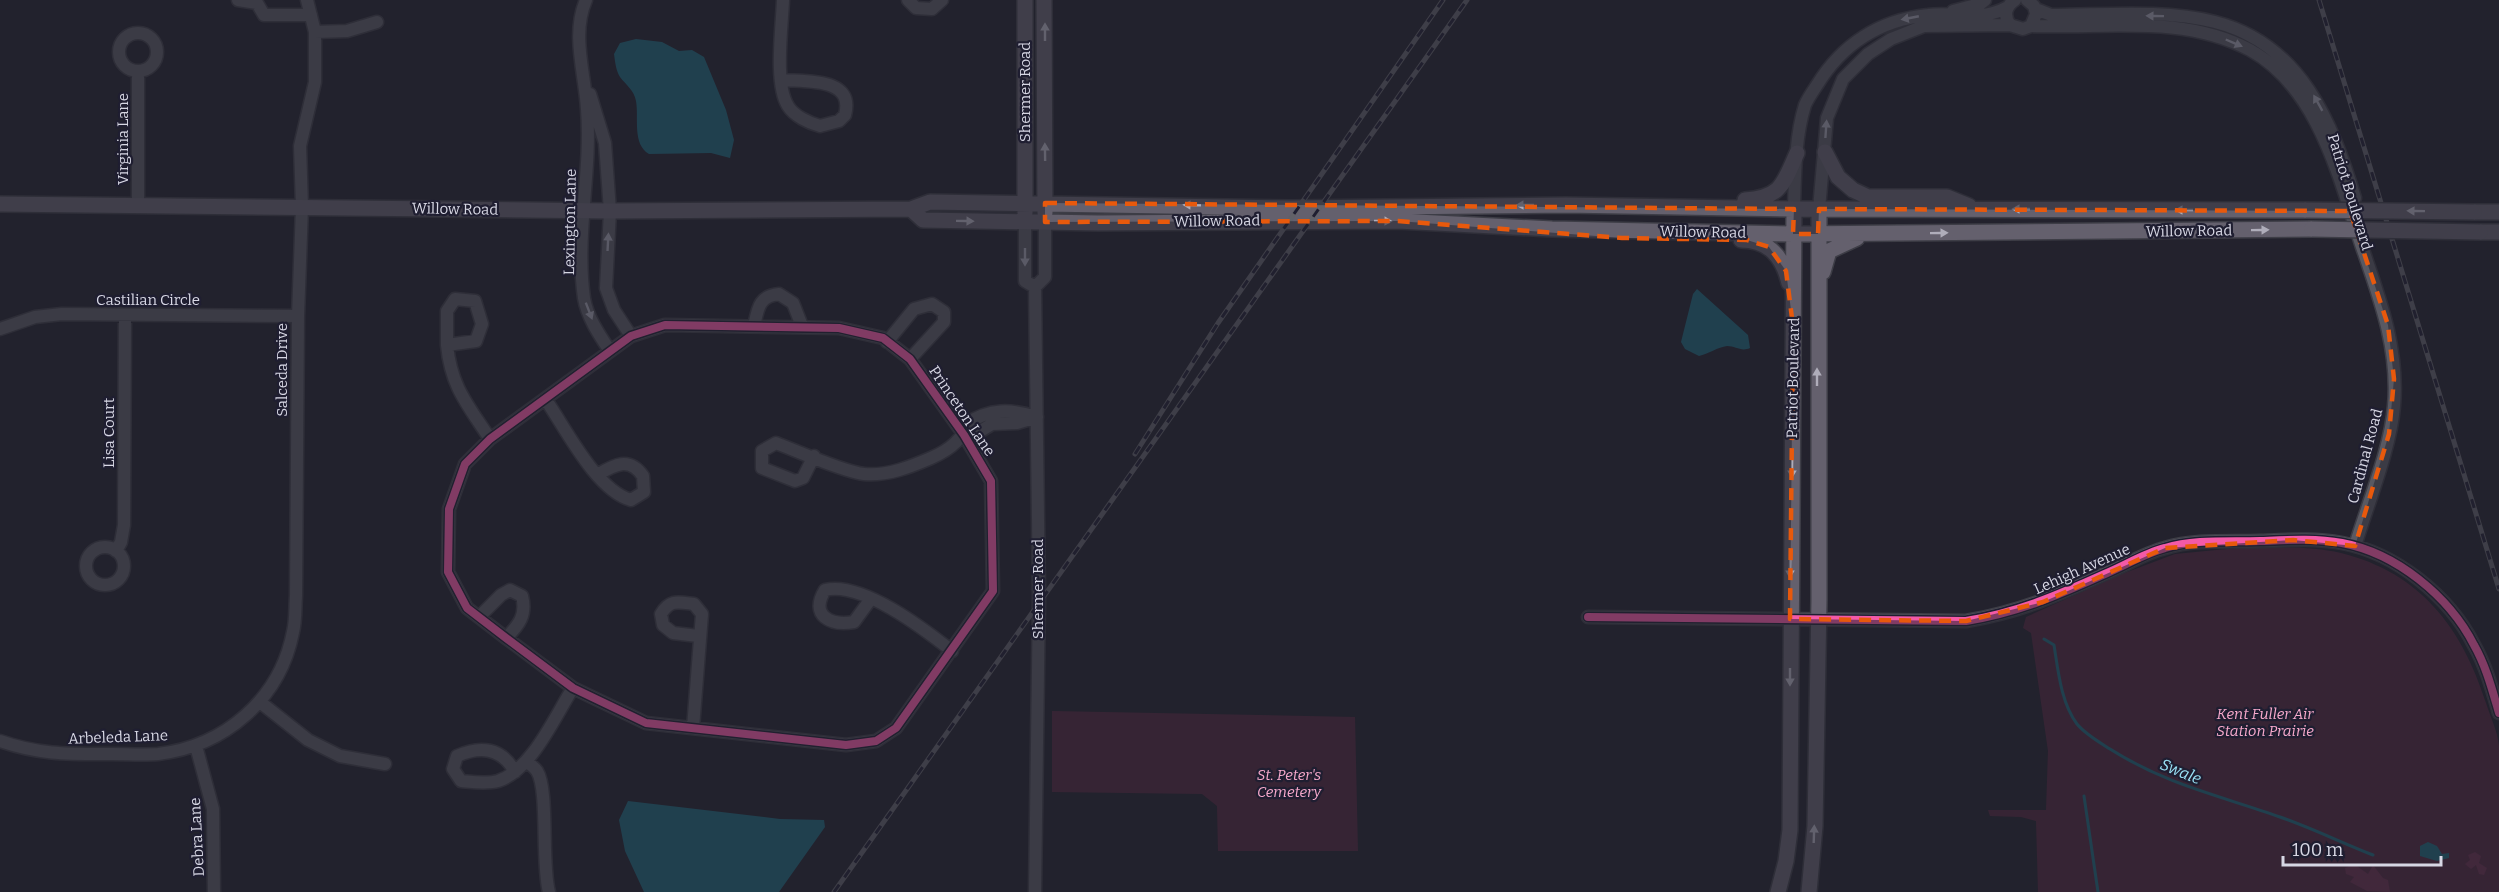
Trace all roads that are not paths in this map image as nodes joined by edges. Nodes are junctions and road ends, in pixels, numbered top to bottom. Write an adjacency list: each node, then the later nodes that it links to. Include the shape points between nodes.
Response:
1 (238, 0): 13 (street, via 257,3 264,15)
2 (307, 0): 13 (street, Salceda Drive)
3 (586, 0): 20 (street, Lexington Lane, via 580,22)
4 (783, 0): 19 (street)
5 (908, 0): 6 (street, via 916,8 932,9)
6 (942, 0)
7 (1025, 0): 25 (main road, Shermer Road)
8 (1044, 0): 26 (main road, Shermer Road, one-way to 8)
9 (1985, 0): 12 (street)
10 (2011, 3): 12 (street, Patriot Boulevard, via 1991,16); 15 (street, Patriot Boulevard, via 2006,16)
11 (2032, 4): 16 (street, Patriot Boulevard, via 2036,18); 45 (street, Patriot Boulevard, one-way to 11, via 2369,250 2334,135 2316,99 2291,66 2258,42 2216,22 2156,15 2051,15)
12 (1937, 14): 24 (street, Patriot Boulevard, one-way to 24, via 1886,24 1842,51 1806,103)
13 (310, 15): 17 (street, Salceda Drive)
14 (377, 22): 17 (street, via 347,31)
15 (2010, 25): 16 (street, Patriot Boulevard, via 2018,29); 23 (street, Patriot Boulevard, one-way to 15, via 1827,117 1843,79 1868,54 1891,39 1924,26)
16 (2031, 26): 45 (street, Patriot Boulevard, one-way to 45, via 2133,26 2197,31 2231,41 2265,61 2290,84 2313,118 2335,167)
17 (315, 32): 30 (street, Salceda Drive, via 315,82 300,147)
18 (138, 72): 29 (street, Virginia Lane)
19 (782, 80): 19 (street, via 787,105 811,123 830,124 845,115 844,96 839,88)
20 (583, 86): 21 (street, Lexington Lane, via 592,96); 22 (street, Lexington Lane)
21 (603, 135): 22 (street); 36 (street, Lexington Lane)
22 (586, 136): 35 (street, Lexington Lane)
23 (1825, 152): 32 (street, Patriot Boulevard); 34 (main road, via 1838,177 1868,197 1947,197)
24 (1797, 153): 28 (main road, via 1782,187 1759,199 1718,203 1594,201); 31 (street, Patriot Boulevard)
25 (1025, 203): 26 (main road, Willow Road); 33 (main road, Willow Road, via 930,201); 38 (main road, Shermer Road)
26 (1045, 203): 28 (main road, Willow Road, one-way to 26, via 1312,208); 39 (main road, Shermer Road)
27 (0, 204): 29 (main road, Willow Road)
28 (1566, 205): 31 (main road, Willow Road)
29 (138, 206): 30 (main road, Willow Road)
30 (302, 207): 35 (main road, Willow Road); 49 (street, Salceda Drive)
31 (1794, 208): 32 (main road, Willow Road); 42 (main road, Patriot Boulevard)
32 (1819, 208): 34 (main road, Willow Road); 43 (main road, Patriot Boulevard)
33 (911, 209): 36 (main road, Willow Road); 38 (main road, Willow Road, one-way to 38, via 923,220)
34 (1977, 209): 37 (main road, Willow Road, one-way to 34, bridge)
35 (582, 210): 36 (main road, Willow Road); 57 (street, Lexington Lane, one-way to 57, via 584,299)
36 (610, 211): 54 (street, Lexington Lane, one-way to 36, via 614,310 606,288)
37 (2499, 212)
38 (1025, 222): 39 (main road, Willow Road); 46 (street, Shermer Road, one-way to 46, via 1026,281)
39 (1045, 222): 40 (main road, Willow Road, one-way to 40, via 1325,220); 46 (street, Shermer Road, via 1045,277)
40 (1552, 229): 42 (main road, Willow Road); 52 (main road, via 1622,238 1748,240 1768,247 1778,253 1786,271)
41 (2499, 232): 44 (main road, Willow Road, one-way to 41, bridge)
42 (1793, 234): 43 (main road, Willow Road); 52 (main road, Patriot Boulevard)
43 (1818, 234): 44 (main road, Willow Road); 47 (main road, Patriot Boulevard)
44 (1881, 234): 47 (main road, via 1852,239 1829,250)
45 (2370, 267): 65 (street, Cardinal Road, via 2388,325 2394,361 2394,407)
46 (1035, 287): 60 (street, Shermer Road)
47 (1817, 291): 71 (main road, Patriot Boulevard, one-way to 47)
48 (125, 315): 49 (street, Castilian Circle); 53 (street, Castilian Circle, via 34,317); 66 (street, Lisa Court, via 124,525)
49 (298, 316): 76 (street, Salceda Drive, via 293,632 280,672)
50 (754, 326): 51 (street, Princeton Lane); 51 (street, via 760,302 768,295 779,294 793,303); 54 (street, Princeton Lane, via 665,325)
51 (802, 326): 55 (street, Princeton Lane, via 839,328)
52 (1793, 326): 70 (main road, Patriot Boulevard, one-way to 70)
53 (0, 329)
54 (631, 336): 57 (street, Princeton Lane)
55 (887, 342): 58 (street, Princeton Lane); 58 (street, via 914,309 932,304 944,312 945,322)
56 (447, 345): 62 (street, via 454,384)
57 (610, 351): 59 (street, Princeton Lane)
58 (910, 359): 61 (street, Princeton Lane)
59 (546, 400): 62 (street, Princeton Lane); 64 (street)
60 (1037, 417): 61 (street, via 992,424 974,435); 87 (street, Shermer Road)
61 (964, 435): 63 (street, via 944,452 888,473 862,474); 74 (street, Princeton Lane, via 992,481 993,591)
62 (490, 439): 68 (street, Princeton Lane, via 465,464 449,509 448,572 467,608)
63 (814, 456)
64 (597, 475)
65 (2355, 546): 71 (street, Lehigh Avenue, via 2294,540 2201,542 2165,548 2005,615 1966,621); 77 (street, Lehigh Avenue, via 2391,562 2439,597 2486,668)
66 (117, 551)
67 (870, 600): 74 (street, via 902,614)
68 (479, 617): 73 (street, Princeton Lane); 73 (street, via 510,590 522,596 525,609 519,625)
69 (1588, 617): 70 (street, Lehigh Avenue)
70 (1790, 619): 71 (street, Lehigh Avenue); 84 (main road, Patriot Boulevard, one-way to 84, via 1790,830)
71 (1818, 620): 88 (main road, Patriot Boulevard, one-way to 71, via 1815,826)
72 (698, 636): 78 (street)
73 (506, 638): 75 (street, Princeton Lane)
74 (952, 651): 78 (street, Princeton Lane, via 896,728 876,741 846,745)
75 (573, 688): 78 (street, Princeton Lane, via 646,723); 81 (street)
76 (260, 702): 80 (street, Arbeleda Lane, via 230,728); 82 (street, via 308,740 340,756)
77 (2499, 713)
78 (693, 728)
79 (0, 741): 80 (street, Arbeleda Lane, via 30,751 71,754 157,754)
80 (196, 746): 85 (street, Debra Lane, via 213,809)
81 (526, 761): 83 (street); 86 (street, via 536,770 541,783)
82 (385, 764)
83 (515, 772): 83 (street, via 498,781 479,783 461,781 453,769 457,756 469,750 487,749 502,754)
84 (1779, 890)
85 (214, 892)
86 (549, 892)
87 (1035, 892)
88 (1809, 892)

